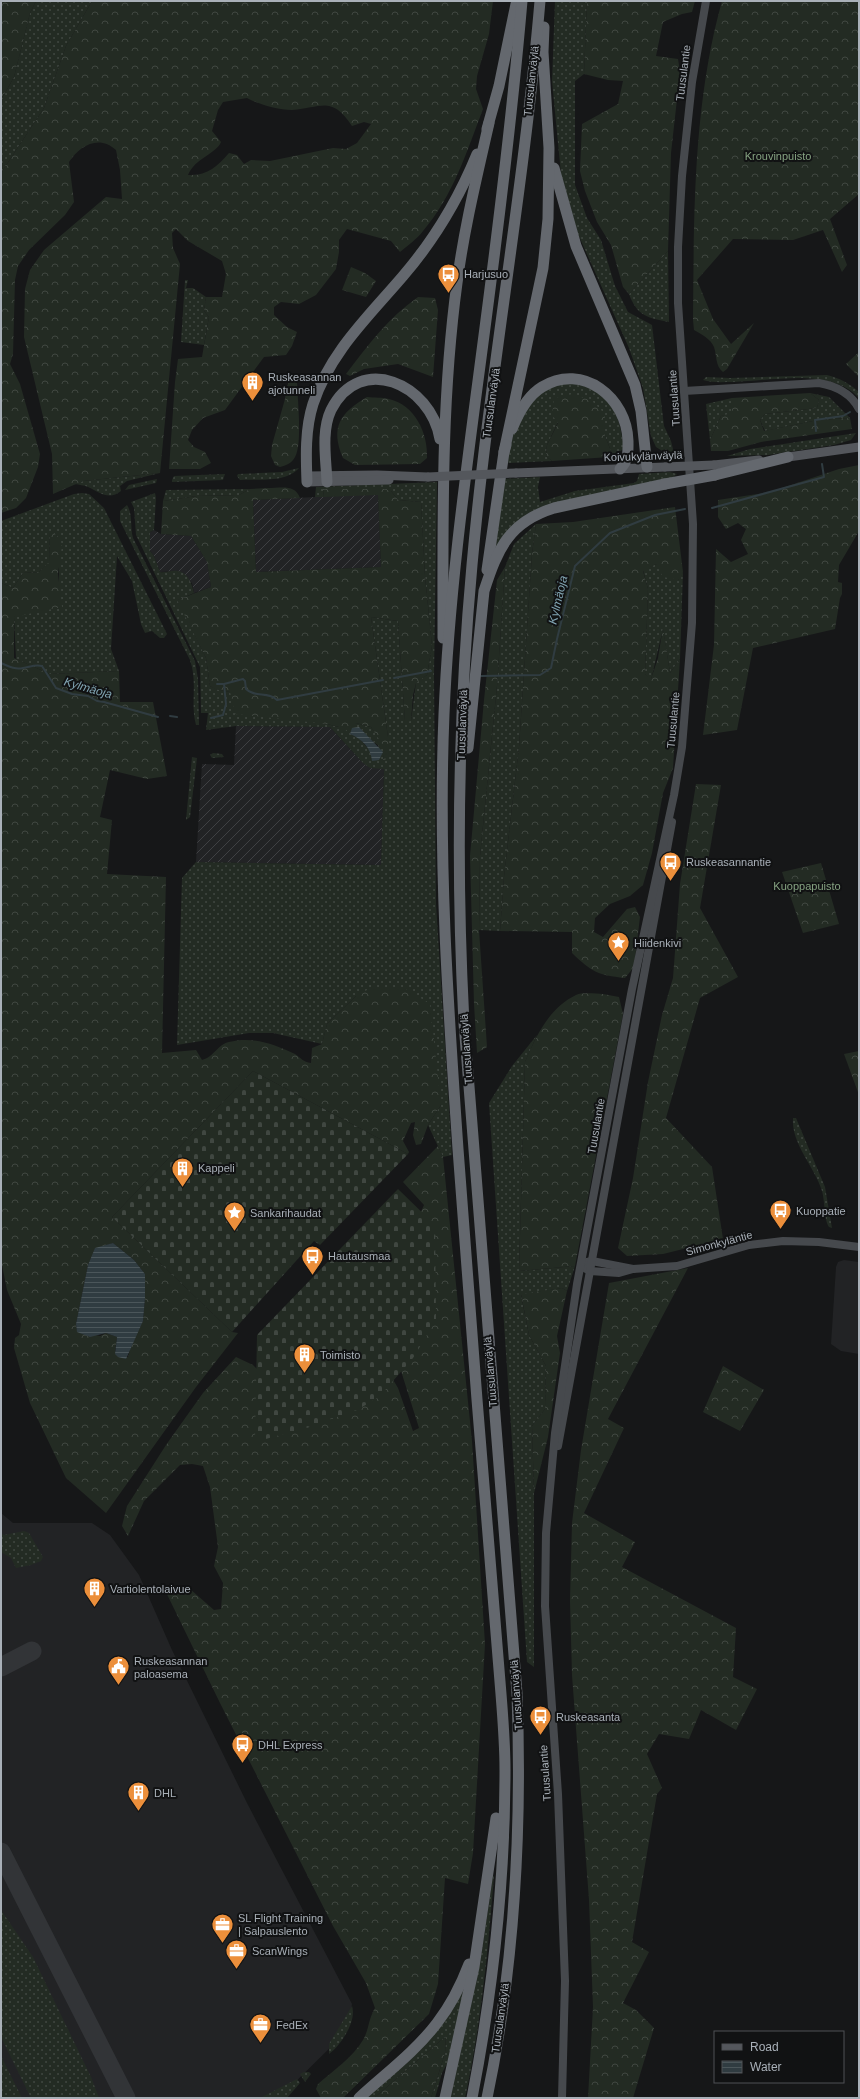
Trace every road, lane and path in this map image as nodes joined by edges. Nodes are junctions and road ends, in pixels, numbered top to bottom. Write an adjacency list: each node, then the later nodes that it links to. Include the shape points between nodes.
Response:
1 (516, 1): 6 (highway)
2 (522, 1): 20 (highway, Tuusulanväylä, via 505,168 468,450)
3 (540, 1): 22 (highway, Tuusulanväylä, via 472,565 462,730)
4 (544, 1): 7 (highway, via 543,52)
5 (706, 1): 8 (main road, Tuusulantie, via 692,82 678,239 678,303)
6 (489, 123): 12 (highway, via 471,202 457,282 448,361); 17 (highway, via 461,189 441,223 404,275 346,343 326,372 309,420)
7 (549, 148): 11 (highway, via 548,219 543,268); 14 (highway, via 576,246 635,385 641,411)
8 (684, 391): 9 (main road, via 829,384 853,399); 21 (main road, Tuusulantie, via 693,524 692,623 682,747)
9 (859, 409)
10 (859, 447): 13 (main road)
11 (504, 452): 15 (highway, via 516,421 532,396 542,387 555,382 581,380 605,391 621,411 628,434 628,459); 19 (highway)
12 (443, 457): 18 (highway, via 438,427 426,404 408,388 396,382 372,380 348,389 331,411 326,426); 20 (highway)
13 (788, 457): 16 (highway)
14 (647, 467): 15 (main road, Koivukylänväylä); 16 (main road, Koivukylänväylä, bridge)
15 (620, 469): 18 (main road, Koivukylänväylä, bridge, via 377,481)
16 (714, 470): 19 (highway, bridge, via 536,514 521,523 501,549)
17 (307, 479): 18 (main road, Koivukylänväylä)
18 (327, 479)
19 (484, 591): 22 (highway)
20 (444, 715): 29 (highway, Tuusulanväylä, via 449,1024)
21 (674, 795): 24 (main road, Tuusulantie, via 671,834); 25 (main road, Tuusulantie, via 632,989)
22 (460, 818): 31 (highway, Tuusulanväylä, via 459,933 464,1023 516,1693 519,1768 511,1936)
23 (859, 1247): 26 (main road, Simonkyläntie, via 799,1241 766,1242 728,1250 677,1266)
24 (592, 1261): 25 (main road, Simonkyläntie); 26 (main road, Simonkyläntie); 27 (main road, Tuusulantie)
25 (581, 1264): 27 (main road); 28 (main road, Tuusulantie, via 564,1360)
26 (633, 1269): 27 (main road, Simonkyläntie, via 619,1273)
27 (590, 1271): 28 (main road, Tuusulantie, via 561,1434)
28 (553, 1464): 32 (main road, Tuusulantie, via 544,1583 558,1794 565,1981)
29 (501, 1694): 30 (highway, via 498,1805); 35 (highway, Tuusulanväylä, via 505,1769 497,1937 488,2008)
30 (480, 1931): 33 (highway, via 458,1990 436,2024 413,2049); 34 (highway)
31 (491, 2077): 36 (highway, Tuusulanväylä); 37 (highway)
32 (564, 2081): 38 (main road, Tuusulantie); 39 (main road, Tuusulantie)
33 (359, 2098)
34 (445, 2098)
35 (472, 2098)
36 (487, 2098)
37 (491, 2098)
38 (562, 2098)
39 (567, 2098)

